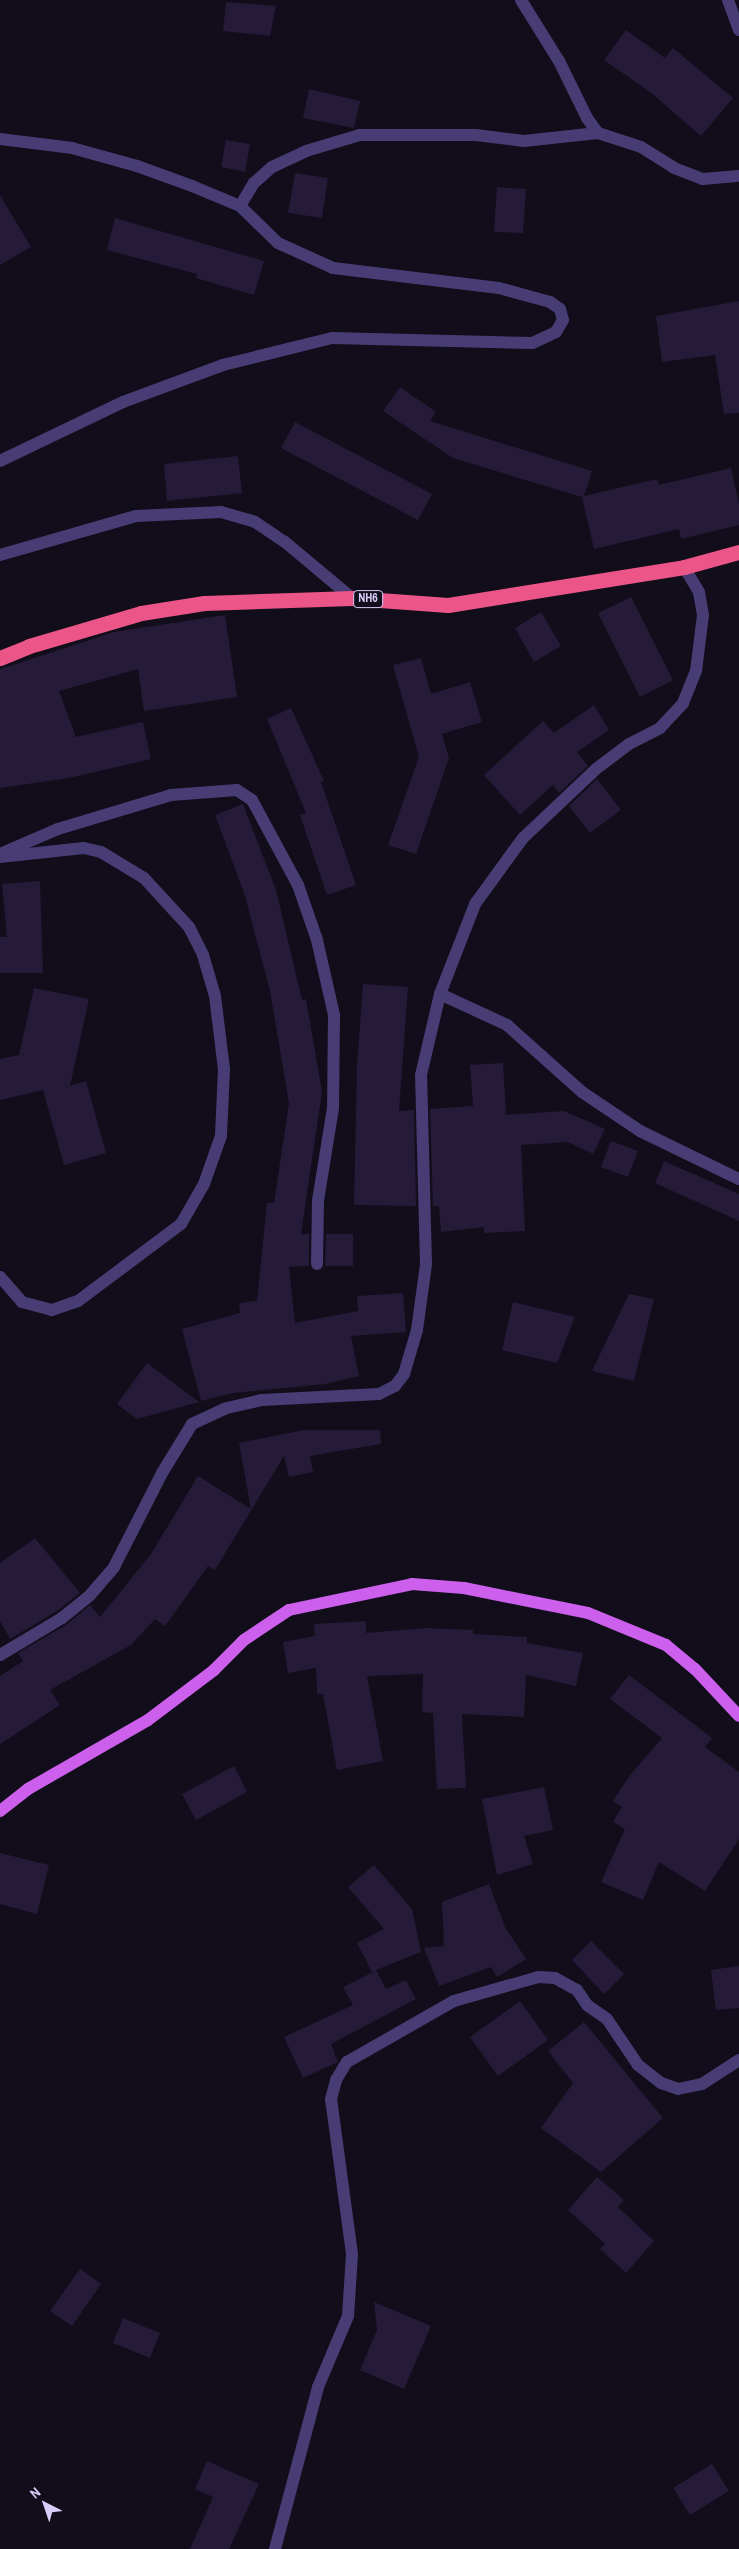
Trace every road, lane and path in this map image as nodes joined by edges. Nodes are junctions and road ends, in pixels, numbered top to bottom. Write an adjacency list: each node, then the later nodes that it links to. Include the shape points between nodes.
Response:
1 (521, 0): 4 (street)
2 (728, 0): 3 (street)
3 (739, 30)
4 (598, 133): 6 (street, via 641,147 674,168 703,180); 7 (street, via 524,141 467,135 360,134 272,167 254,183)
5 (0, 139): 7 (street, via 72,148 137,166)
6 (739, 176)
7 (240, 206): 8 (street, via 278,243 333,268 499,288 555,305 563,320 561,327 546,339 532,343 332,338 223,365 123,402)
8 (0, 461)
9 (739, 552): 11 (highway, NH6)
10 (0, 555): 12 (street, via 136,516 221,512 255,522 285,542)
11 (684, 567): 12 (highway, NH6, via 448,605); 15 (street, via 700,592 703,615 696,671 683,703 660,728 629,744 596,770 523,838 475,904)
12 (352, 598): 13 (highway, NH6, via 204,602 140,613 29,646)
13 (0, 658)
14 (0, 855): 17 (street, via 58,829 171,795 237,790 252,800 298,885 317,940 334,1015 333,1108 318,1201); 18 (street, via 84,848 101,852 151,884 189,927 202,955 215,996 224,1070 221,1136 204,1184 180,1224 78,1301 52,1310 22,1302)
15 (440, 994): 16 (street, via 507,1025 582,1092 640,1131); 19 (street, via 421,1075 426,1264 417,1330 399,1380 395,1386 379,1394 262,1400 227,1408 192,1424 162,1473 114,1567 90,1595 62,1618)
16 (739, 1179)
17 (317, 1264)
18 (0, 1277)
19 (0, 1655)
20 (739, 1716): 21 (main road, via 666,1645 588,1612 464,1588 412,1584 289,1610 244,1640 214,1670 148,1720 28,1789)
21 (0, 1811)
22 (739, 2060): 23 (street, via 702,2084 678,2089 661,2083 638,2065 607,2019 587,2005 577,1990 555,1978 538,1977 454,2001 347,2062 336,2080 331,2099 352,2254 348,2316 318,2387)
23 (276, 2549)

